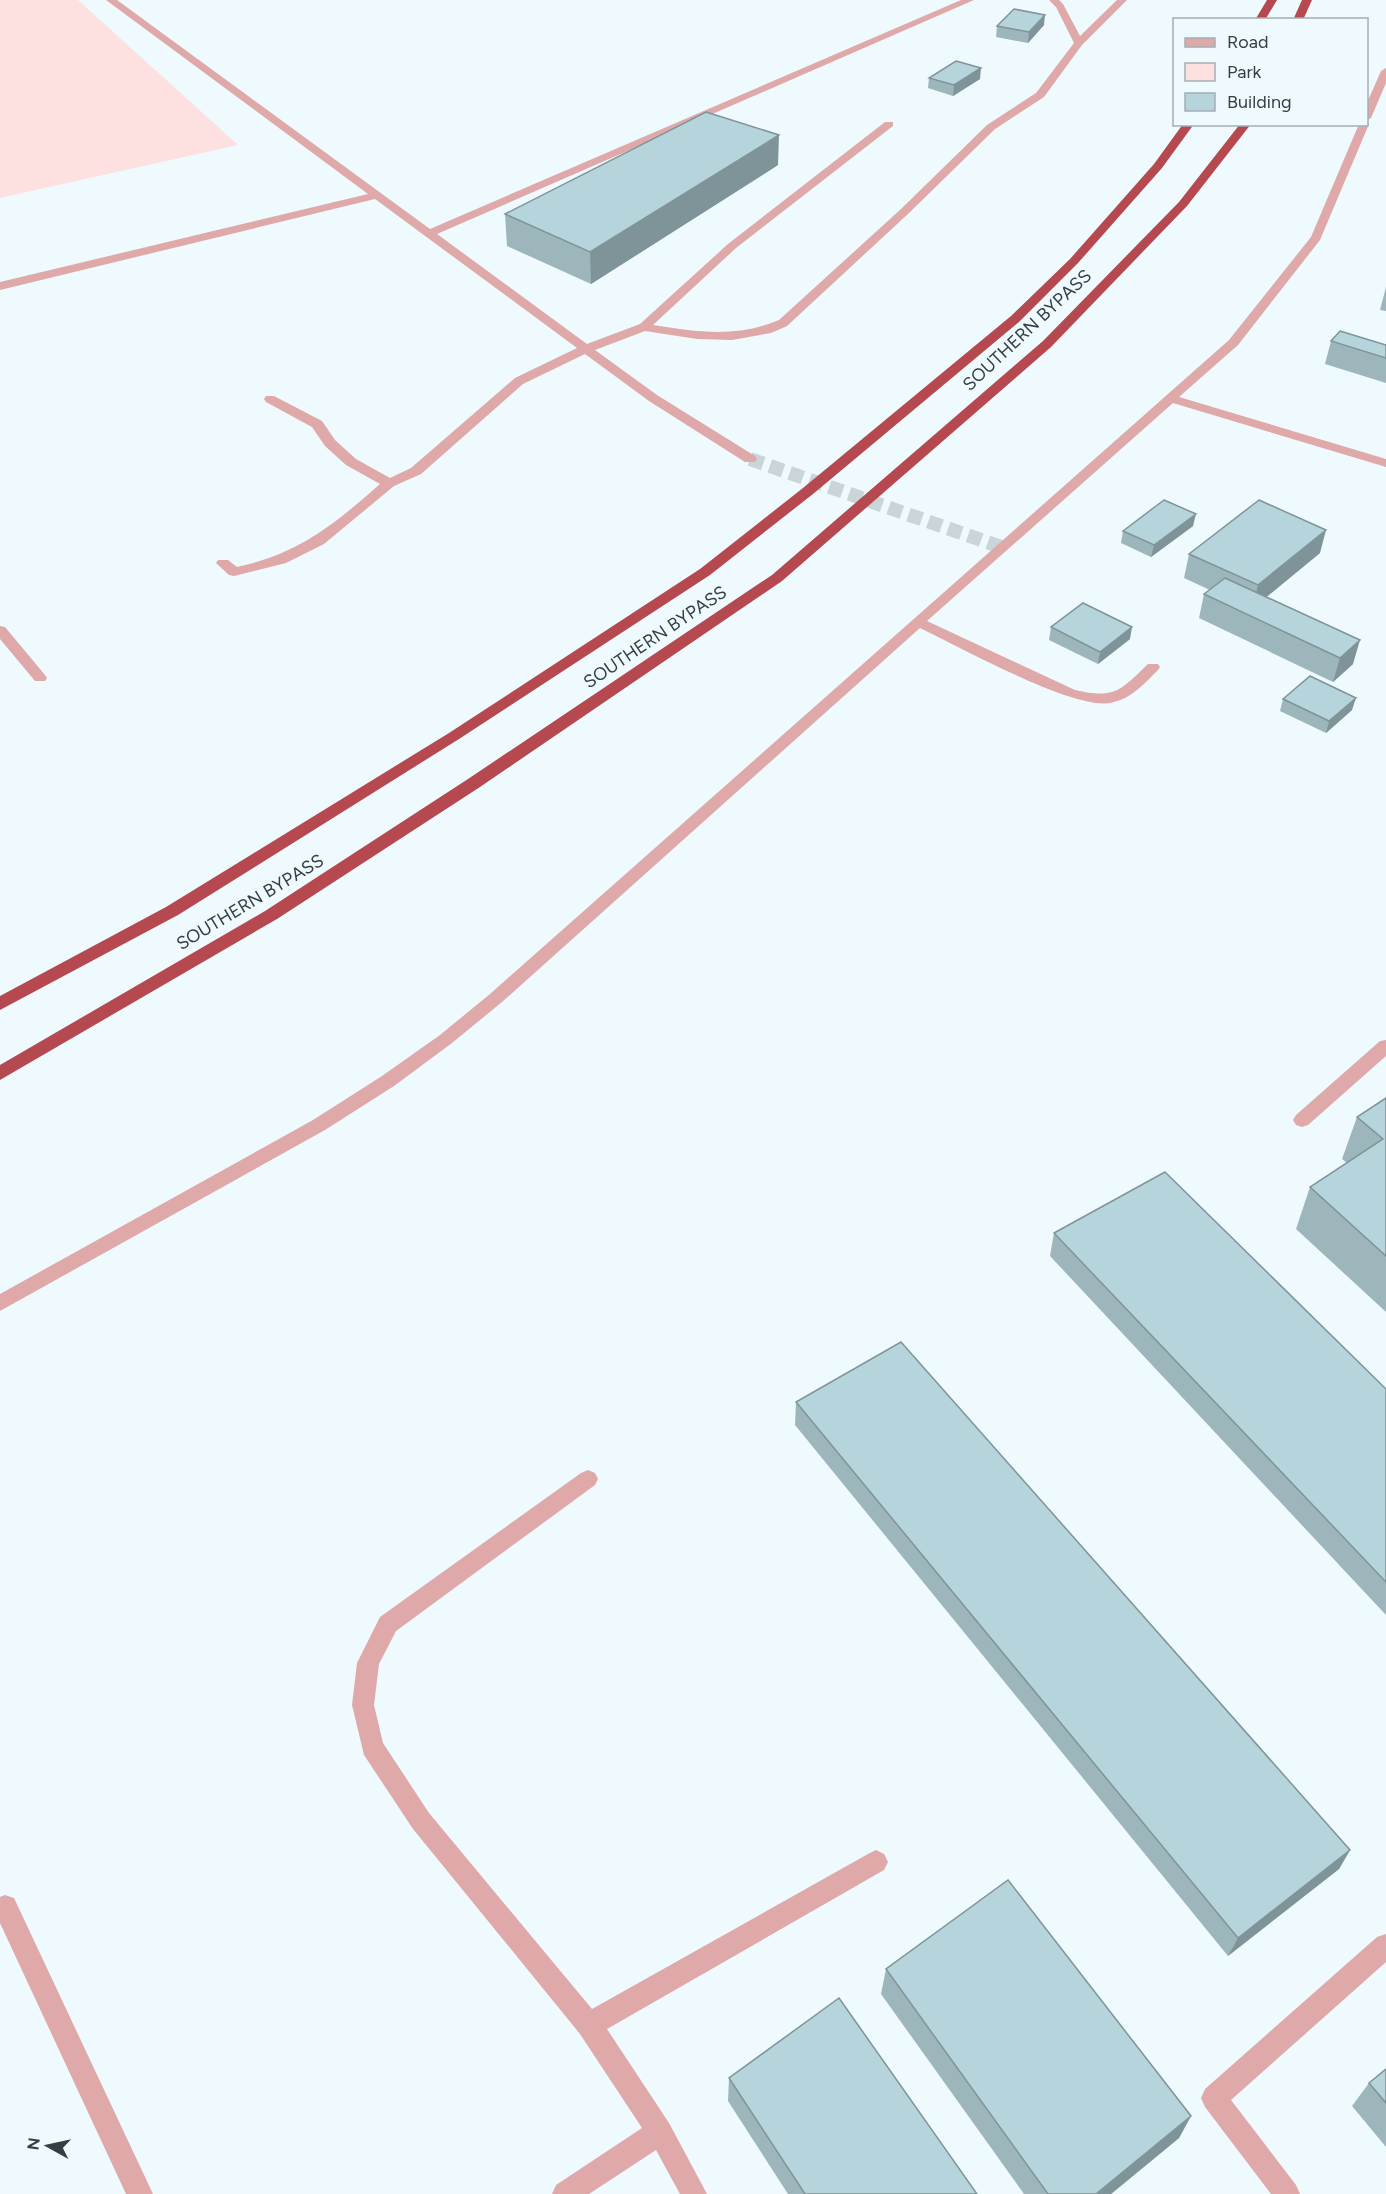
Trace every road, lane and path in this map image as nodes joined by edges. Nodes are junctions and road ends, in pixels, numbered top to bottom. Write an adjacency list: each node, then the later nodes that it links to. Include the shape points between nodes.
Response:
1 (111, 0): 16 (street)
2 (969, 0): 17 (street)
3 (1054, 0): 9 (street)
4 (1122, 0): 9 (street)
5 (1272, 0): 7 (highway)
6 (1307, 0): 8 (highway)
7 (1261, 18)
8 (1299, 18)
9 (1079, 43): 19 (street, via 1040,95 991,127 783,323 766,333 739,337)
10 (1386, 71): 11 (street)
11 (1368, 113)
12 (889, 124): 19 (street, via 732,246)
13 (1188, 126): 31 (highway, SOUTHERN BYPASS, via 1158,166 1074,261 1015,319 705,572 454,736 183,905)
14 (1244, 126): 33 (highway, SOUTHERN BYPASS, via 1183,204 1047,344 777,578 271,915)
15 (1363, 126): 22 (street, via 1316,238 1234,342)
16 (375, 196): 17 (street); 18 (street)
17 (428, 234): 20 (street)
18 (0, 286)
19 (644, 327): 20 (street)
20 (585, 349): 23 (street, via 674,413); 25 (street, via 519,381 416,471)
21 (270, 399): 25 (street, via 317,424 351,462)
22 (1173, 399): 24 (street); 27 (street)
23 (750, 459)
24 (1386, 463)
25 (389, 483): 26 (street, via 331,535 307,549 265,567 244,571 234,572)
26 (223, 563)
27 (920, 623): 29 (street, via 1070,693 1094,699 1124,695); 35 (street, via 446,1039 319,1125)
28 (0, 630): 30 (street)
29 (1153, 667)
30 (40, 678)
31 (0, 1004)
32 (1386, 1046): 34 (street)
33 (0, 1073)
34 (1302, 1120)
35 (0, 1303)
36 (588, 1479): 40 (street, via 388,1624 368,1663 363,1705 372,1747 421,1821)
37 (876, 1862): 40 (street)
38 (0, 1910): 42 (street, via 5,1908)
39 (1386, 1946): 45 (street, via 1214,2098)
40 (589, 2025): 41 (street)
41 (660, 2132): 43 (street); 44 (street)
42 (140, 2194)
43 (565, 2194)
44 (694, 2194)
45 (1287, 2194)

